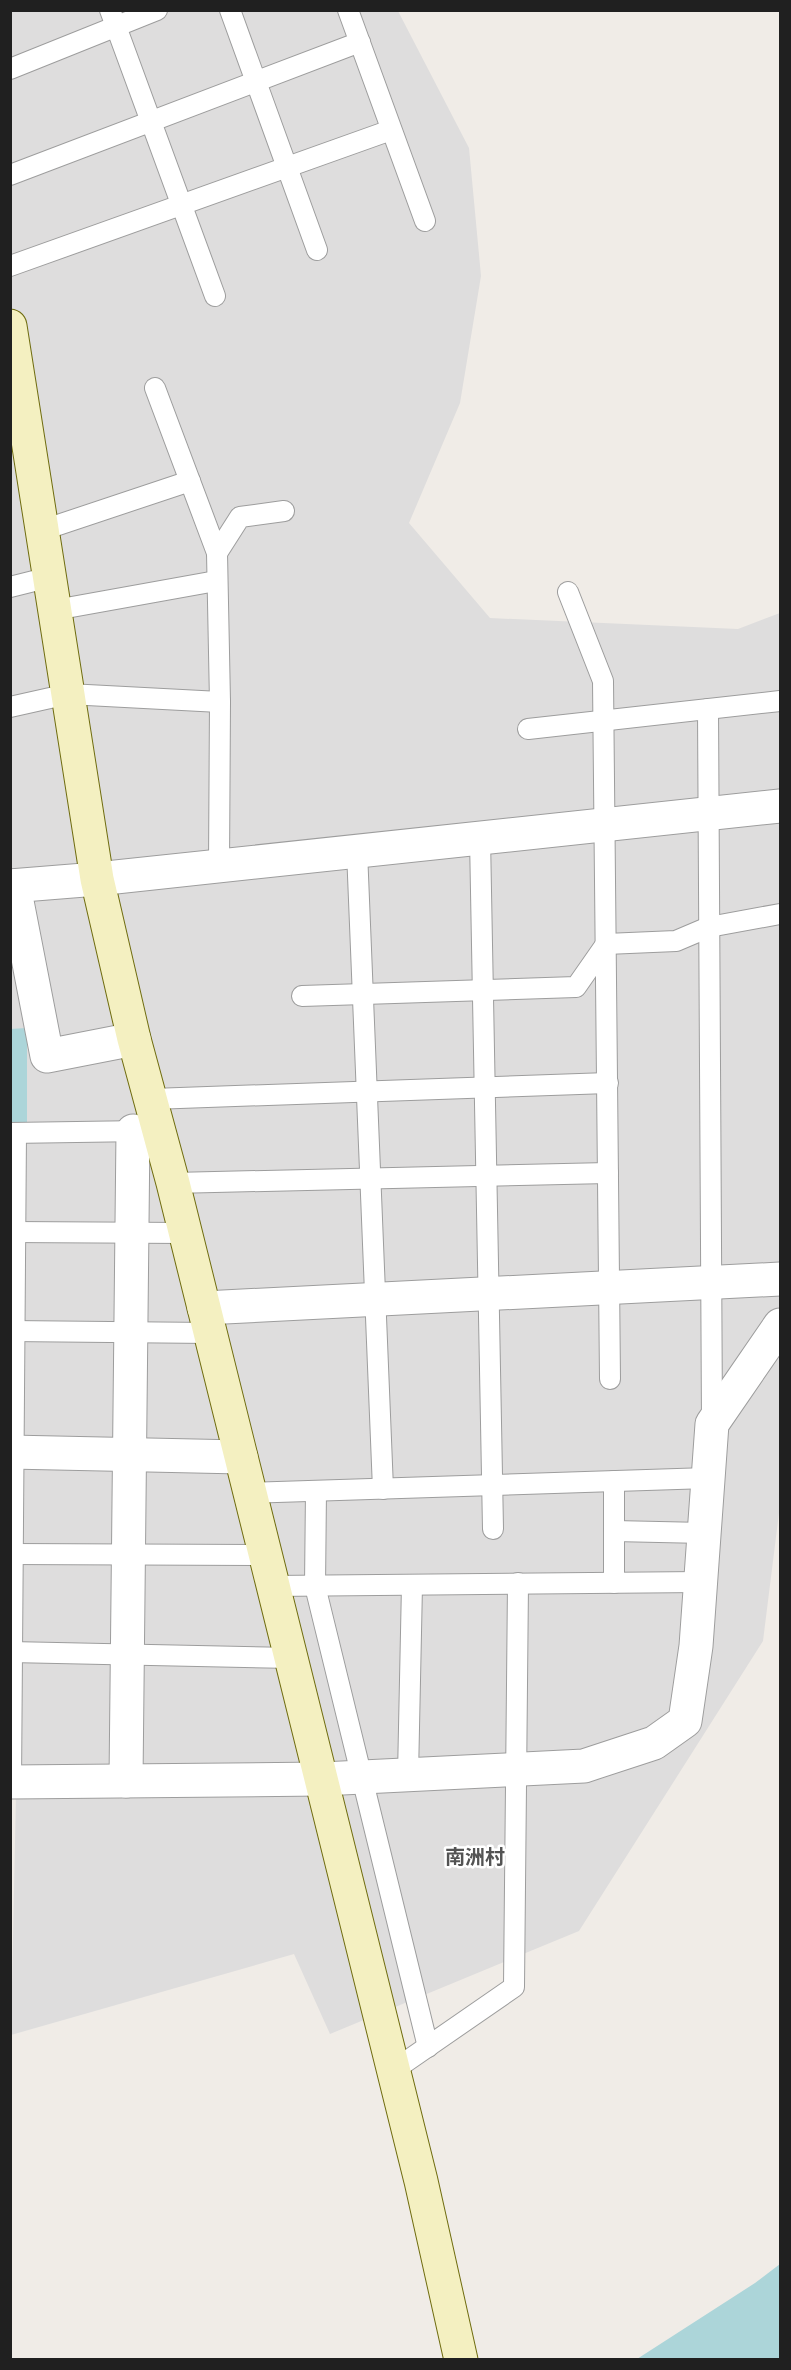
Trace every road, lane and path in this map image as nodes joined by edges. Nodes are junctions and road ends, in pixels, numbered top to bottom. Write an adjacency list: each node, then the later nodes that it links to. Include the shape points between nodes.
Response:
1 (157, 10): 4 (lane)
2 (230, 10): 7 (lane)
3 (348, 10): 5 (lane)
4 (113, 19): 6 (lane); 8 (lane)
5 (360, 42): 7 (lane); 9 (lane)
6 (10, 69)
7 (256, 81): 8 (lane); 10 (lane)
8 (151, 121): 11 (lane); 12 (lane)
9 (392, 130): 10 (lane); 13 (lane)
10 (287, 166): 12 (lane); 14 (lane)
11 (10, 175)
12 (182, 204): 15 (lane); 16 (lane)
13 (425, 221)
14 (317, 250)
15 (10, 266)
16 (216, 296)
17 (10, 326): 21 (street)
18 (155, 388): 19 (lane)
19 (190, 481): 21 (lane); 22 (lane)
20 (284, 511): 22 (lane, via 240,517)
21 (43, 530): 23 (street)
22 (217, 553): 24 (lane)
23 (50, 577): 25 (lane); 27 (street)
24 (216, 581): 27 (lane); 30 (lane)
25 (10, 587)
26 (568, 592): 33 (lane, via 603,681)
27 (55, 610): 28 (street)
28 (68, 694): 30 (lane); 31 (lane); 41 (street)
29 (780, 701): 32 (lane)
30 (220, 702): 40 (lane)
31 (10, 707)
32 (708, 709): 33 (lane); 36 (lane)
33 (604, 721): 34 (lane); 37 (lane)
34 (528, 729)
35 (780, 806): 36 (street)
36 (709, 814): 37 (street); 44 (lane)
37 (605, 825): 38 (street); 45 (lane)
38 (480, 838): 39 (street); 46 (lane)
39 (357, 851): 40 (street); 47 (lane)
40 (219, 866): 41 (street)
41 (97, 879): 42 (street); 49 (street)
42 (12, 886): 49 (street, via 47,1056)
43 (780, 914): 44 (lane)
44 (710, 927): 45 (lane, via 676,941); 64 (lane)
45 (606, 944): 46 (lane, via 576,987); 50 (lane)
46 (483, 990): 47 (lane); 51 (lane)
47 (362, 994): 48 (lane); 52 (lane)
48 (302, 996)
49 (134, 1039): 53 (street)
50 (608, 1083): 51 (lane); 56 (lane)
51 (485, 1087): 52 (lane); 57 (lane)
52 (367, 1092): 53 (lane); 58 (lane)
53 (152, 1099): 54 (street)
54 (146, 1131): 55 (lane); 59 (street); 61 (street)
55 (13, 1133): 60 (lane)
56 (608, 1173): 57 (lane); 65 (lane)
57 (487, 1176): 58 (lane); 66 (lane)
58 (370, 1178): 59 (lane); 67 (lane)
59 (173, 1183): 62 (street)
60 (13, 1232): 61 (lane); 70 (lane)
61 (132, 1233): 62 (lane); 71 (street)
62 (185, 1233): 68 (street)
63 (780, 1278): 64 (street)
64 (711, 1282): 65 (street); 73 (lane)
65 (609, 1287): 66 (street); 72 (lane)
66 (489, 1294): 67 (street); 79 (lane)
67 (375, 1299): 68 (street); 80 (lane)
68 (207, 1321): 71 (lane); 76 (street)
69 (780, 1325): 73 (street)
70 (12, 1332): 71 (lane); 74 (lane)
71 (131, 1332): 75 (street)
72 (610, 1379)
73 (712, 1424): 77 (street)
74 (12, 1452): 75 (street); 86 (lane)
75 (130, 1455): 76 (street); 87 (street)
76 (241, 1457): 82 (street)
77 (708, 1478): 78 (lane); 85 (street)
78 (614, 1481): 79 (lane); 84 (lane)
79 (493, 1485): 80 (lane); 83 (lane)
80 (383, 1489): 81 (lane)
81 (316, 1491): 82 (lane); 93 (lane)
82 (250, 1493): 88 (street)
83 (494, 1529)
84 (614, 1531): 85 (lane); 90 (lane)
85 (704, 1533): 89 (street)
86 (12, 1554): 87 (lane); 94 (lane)
87 (129, 1555): 88 (lane); 95 (street)
88 (269, 1571): 93 (lane); 96 (street)
89 (701, 1582): 90 (lane); 97 (street, via 685,1721 654,1743 584,1766)
90 (614, 1583): 91 (lane)
91 (518, 1584): 92 (lane); 97 (lane)
92 (411, 1585): 93 (lane); 98 (lane)
93 (315, 1586): 99 (lane)
94 (11, 1652): 95 (lane); 102 (lane)
95 (127, 1654): 96 (lane); 101 (street)
96 (292, 1659): 100 (street)
97 (516, 1769): 98 (street); 103 (lane, via 514,1987)
98 (408, 1774): 99 (street)
99 (361, 1777): 100 (street); 103 (lane)
100 (322, 1779): 101 (street); 104 (street)
101 (126, 1781): 102 (street)
102 (11, 1782)
103 (428, 2047): 104 (lane)
104 (394, 2070): 105 (street)
105 (461, 2360)

